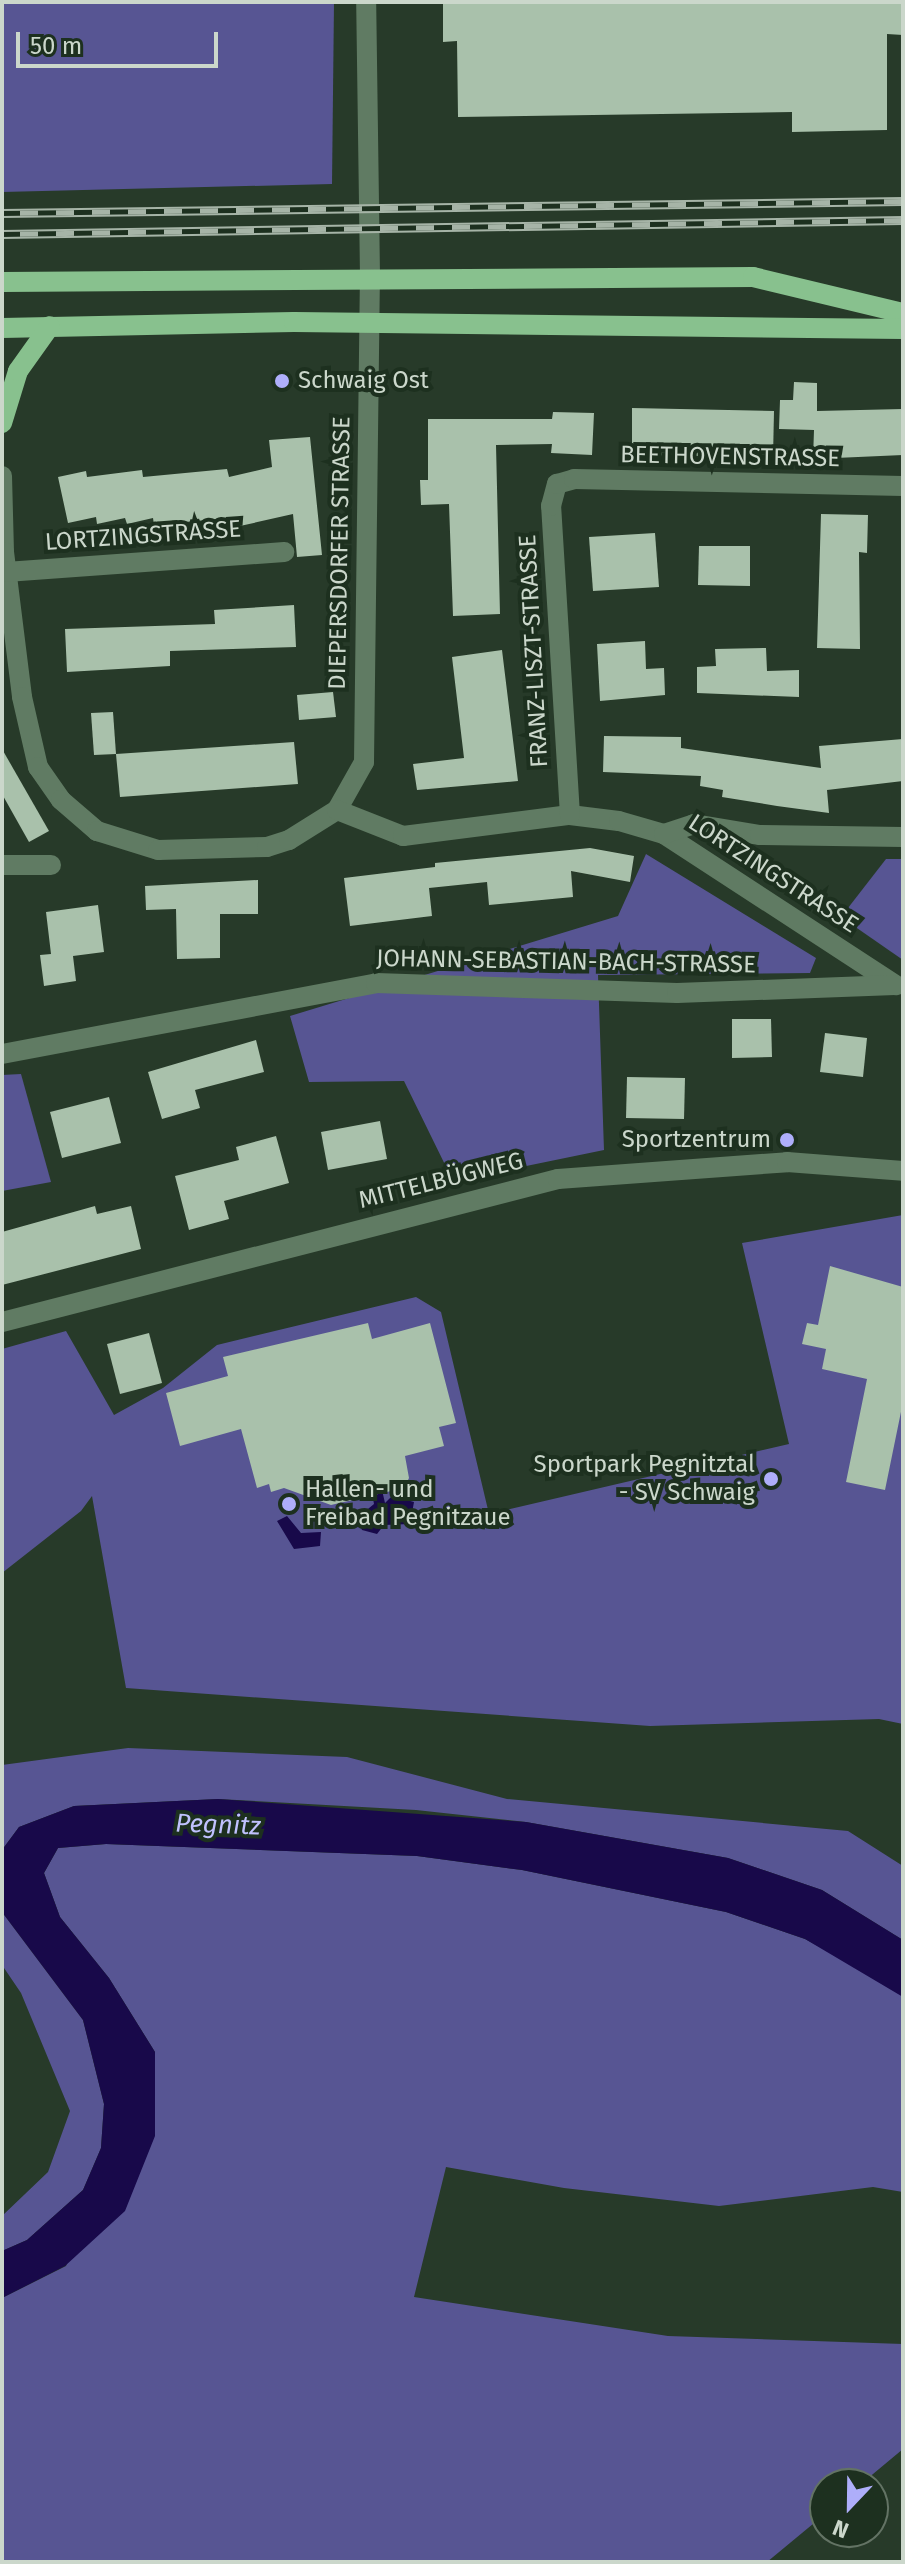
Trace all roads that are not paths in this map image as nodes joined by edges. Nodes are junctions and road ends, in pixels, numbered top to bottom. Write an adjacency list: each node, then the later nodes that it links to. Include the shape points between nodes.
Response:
1 (366, 2): 2 (street, DIEPERSDORFER STRASSE)
2 (370, 276): 3 (main road); 4 (main road, via 753,277); 14 (street, DIEPERSDORFER STRASSE, via 364,762)
3 (2, 282)
4 (903, 313)
5 (50, 326): 6 (main road); 7 (main road, via 294,322); 8 (main road, via 18,371)
6 (2, 328)
7 (903, 329)
8 (2, 423)
9 (2, 476): 13 (street)
10 (557, 484): 11 (street, BEETHOVENSTRASSE, via 574,479); 15 (street, FRANZ-LISZT-STRASSE, via 551,506)
11 (903, 486)
12 (284, 552): 13 (street, LORTZINGSTRASSE)
13 (4, 558): 14 (street, via 35,758 61,800 97,831 158,850 267,847 289,840)
14 (337, 810): 15 (street, LORTZINGSTRASSE, via 403,836)
15 (570, 815): 16 (street, LORTZINGSTRASSE)
16 (664, 834): 17 (street, via 694,824 760,835); 20 (street, LORTZINGSTRASSE)
17 (903, 837)
18 (2, 865): 19 (street)
19 (51, 865)
20 (899, 987): 21 (street, JOHANN-SEBASTIAN-BACH-STRASSE, via 677,993 376,983)
21 (2, 1054)
22 (903, 1171): 23 (street, MITTELBÜGWEG, via 787,1162 558,1179)
23 (2, 1322)

